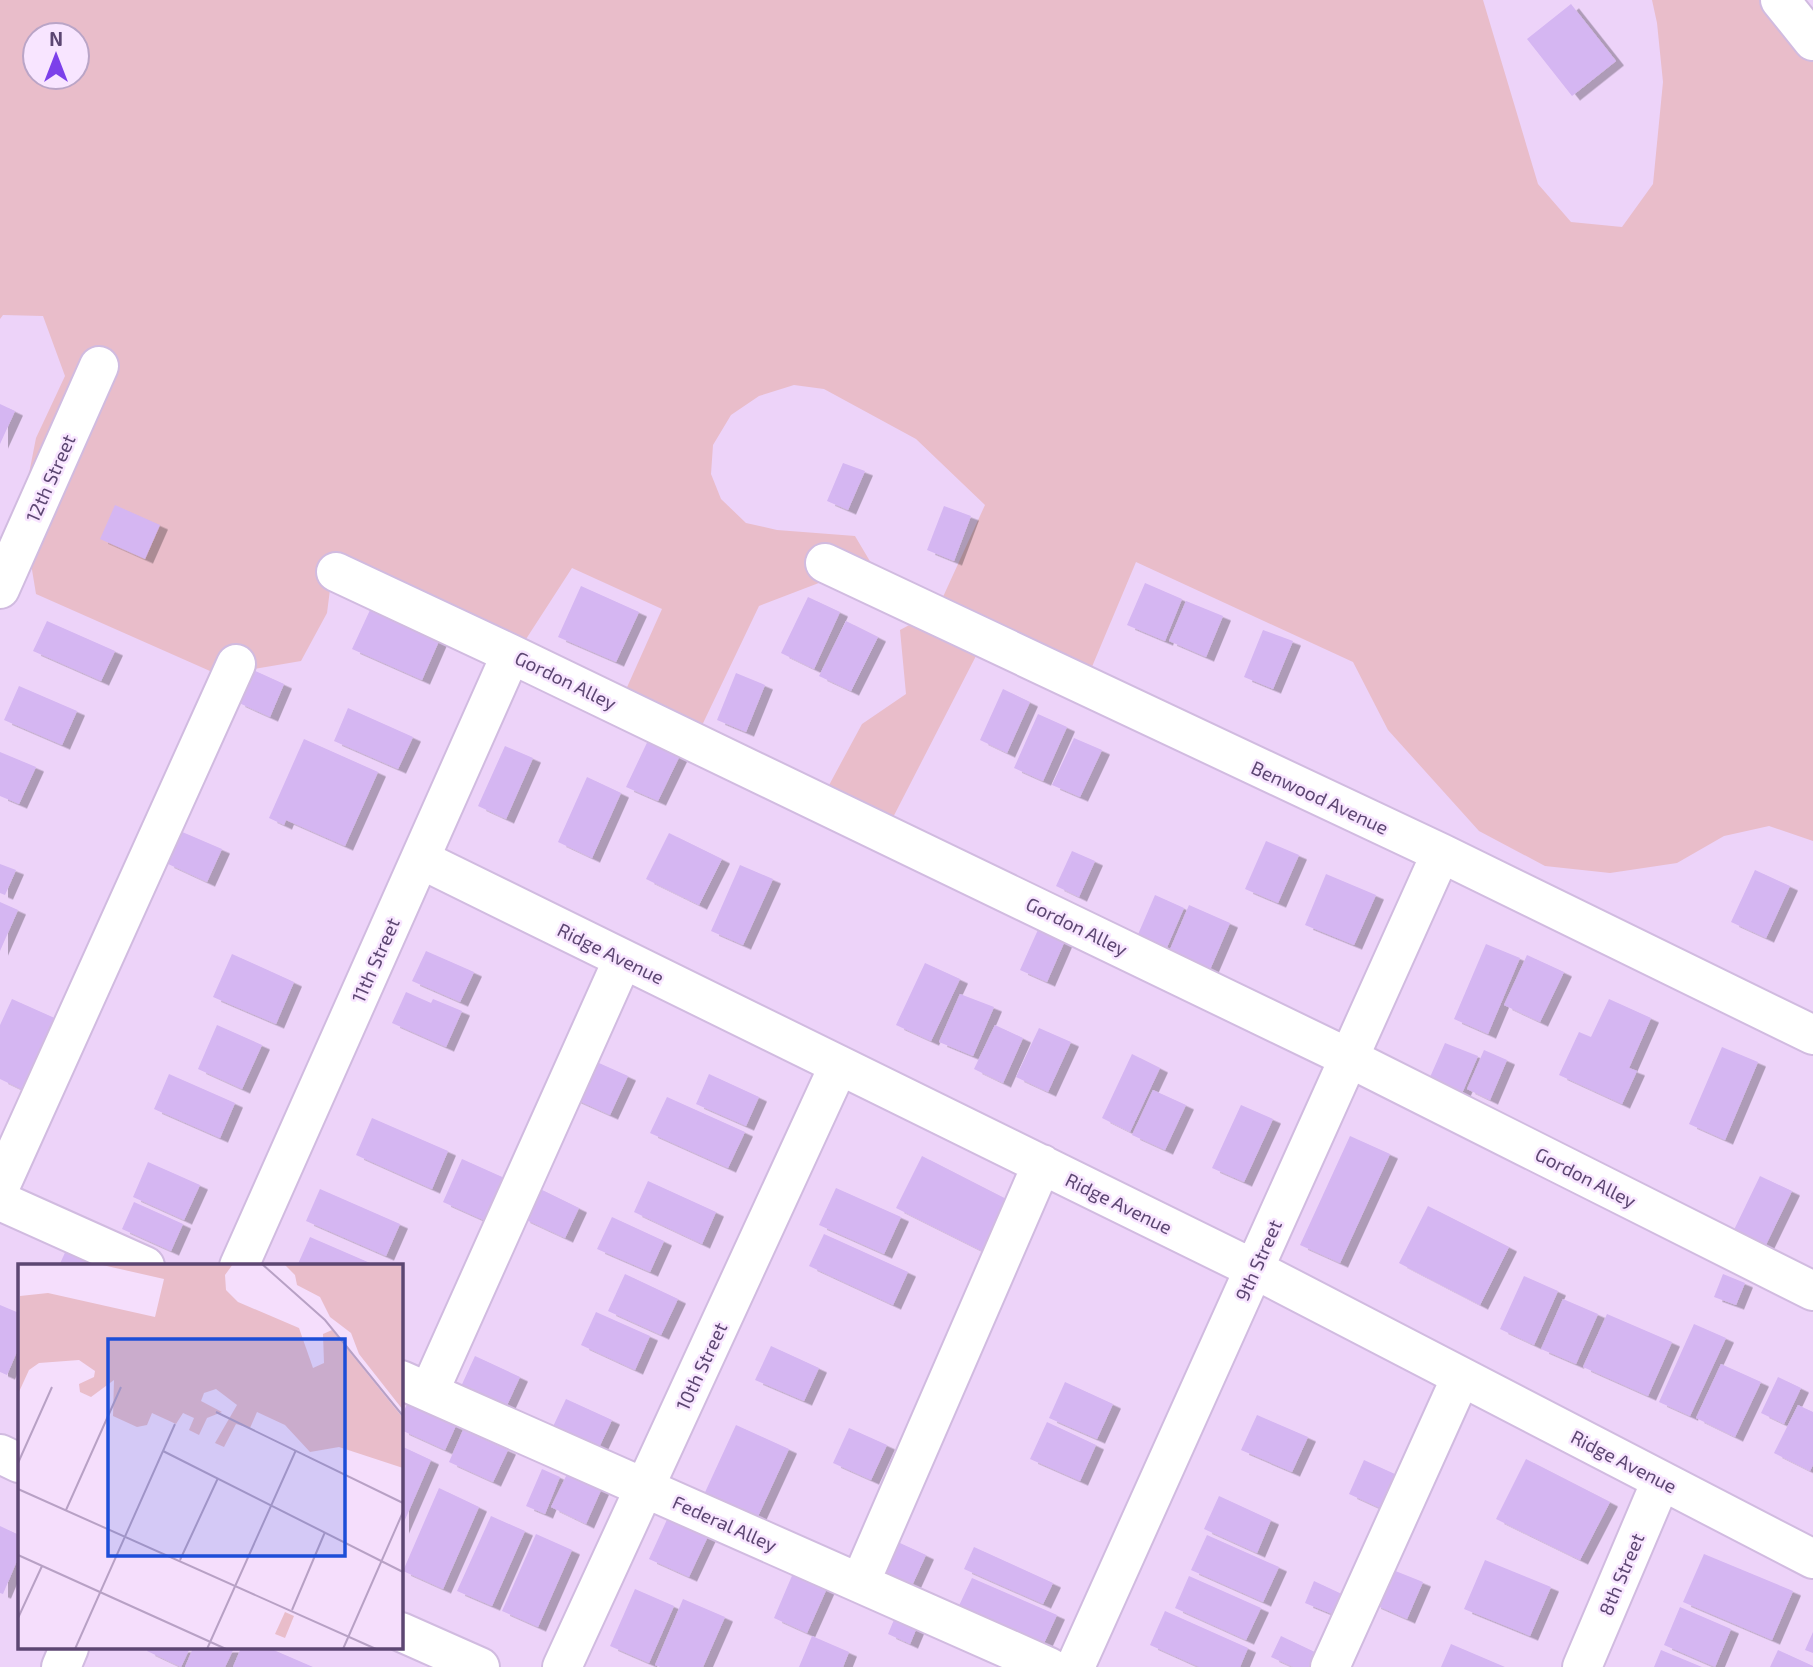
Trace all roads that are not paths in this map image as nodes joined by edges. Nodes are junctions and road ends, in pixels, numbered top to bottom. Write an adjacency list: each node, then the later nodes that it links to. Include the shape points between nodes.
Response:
1 (1780, 0): 2 (street)
2 (1813, 41)
3 (99, 366): 6 (street, 12th Street)
4 (825, 563): 9 (street, Benwood Avenue)
5 (336, 572): 7 (street, Gordon Alley)
6 (0, 589)
7 (511, 654): 10 (street, 11th Street); 14 (street, Gordon Alley)
8 (236, 664): 18 (street)
9 (1441, 853): 12 (street, Benwood Avenue); 14 (street, 9th Street)
10 (420, 859): 11 (street, Ridge Avenue); 21 (street, 11th Street)
11 (623, 959): 16 (street, Ridge Avenue); 25 (street)
12 (1736, 997): 13 (street, Benwood Avenue); 15 (street, via 1747,1030)
13 (1813, 1035)
14 (1349, 1058): 22 (street, 9th Street); 23 (street, Gordon Alley)
15 (1813, 1063)
16 (839, 1065): 17 (street, Ridge Avenue); 29 (street, 10th Street)
17 (1042, 1164): 22 (street, Ridge Avenue); 31 (street)
18 (0, 1187)
19 (0, 1201): 20 (street)
20 (141, 1264)
21 (240, 1264)
22 (1254, 1269): 24 (street, Ridge Avenue); 38 (street, 9th Street)
23 (1813, 1291)
24 (1461, 1377): 28 (street, Ridge Avenue); 39 (street)
25 (415, 1386): 29 (street, Federal Alley)
26 (0, 1454): 27 (street)
27 (18, 1463)
28 (1661, 1481): 30 (street, Ridge Avenue); 40 (street, 8th Street)
29 (645, 1488): 31 (street, Federal Alley); 36 (street, 10th Street)
30 (1813, 1559)
31 (860, 1583): 37 (street, Federal Alley)
32 (402, 1632): 35 (street)
33 (68, 1650): 34 (street)
34 (61, 1667)
35 (480, 1667)
36 (562, 1667)
37 (1049, 1667)
38 (1075, 1667)
39 (1330, 1667)
40 (1582, 1667)

